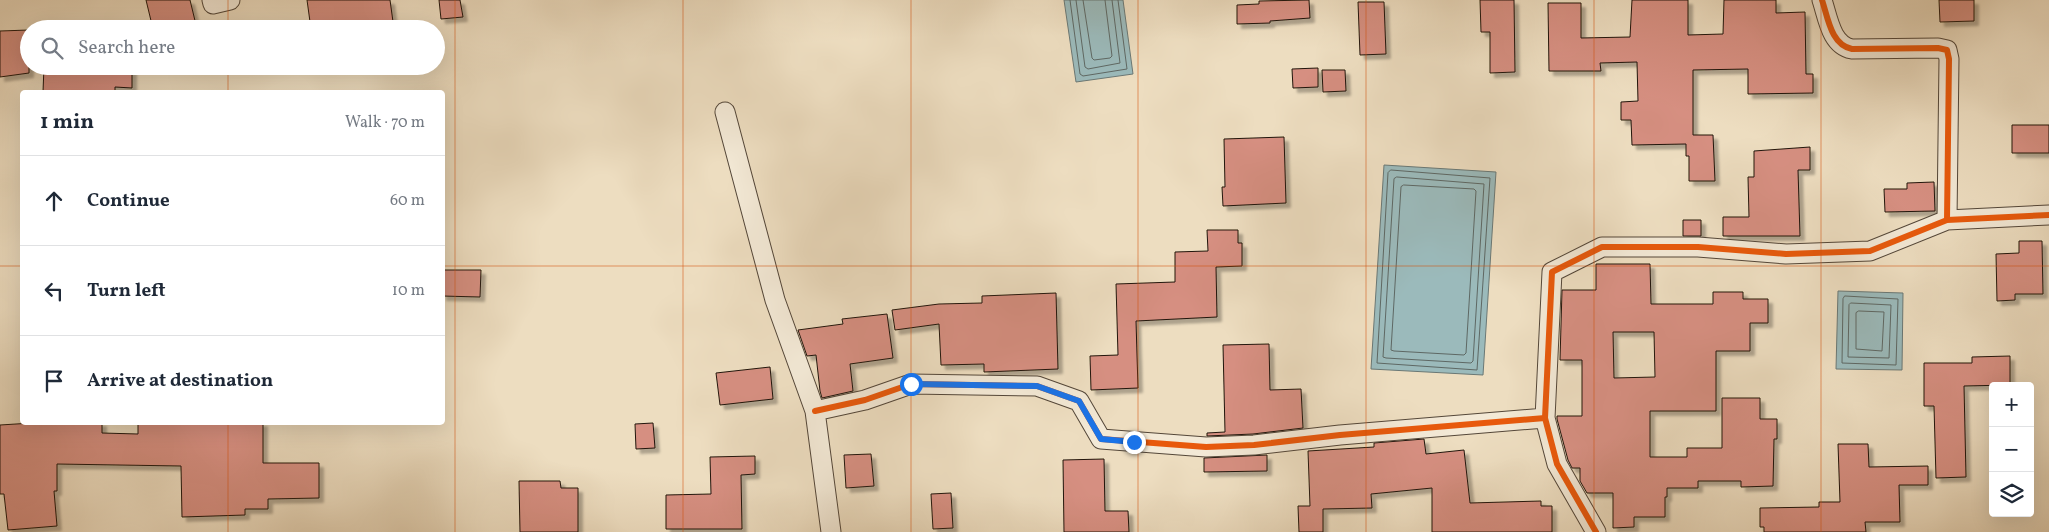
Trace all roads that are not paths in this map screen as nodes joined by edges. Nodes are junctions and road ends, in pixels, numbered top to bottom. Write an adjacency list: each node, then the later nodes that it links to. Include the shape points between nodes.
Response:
1 (212, 0): 2 (street, via 213,4)
2 (230, 0)
3 (1822, 0): 6 (street, via 1836,41 1843,47 1946,50 1949,59)
4 (725, 112): 7 (street, via 775,300)
5 (2049, 215): 6 (street)
6 (1946, 220): 8 (street, via 1870,250 1786,254 1698,247 1602,247 1552,272)
7 (815, 411): 8 (street, via 865,400 911,384 1037,386 1079,401 1101,439 1206,447); 9 (street)
8 (1545, 418): 10 (street, via 1557,464)
9 (831, 532)
10 (1596, 532)

